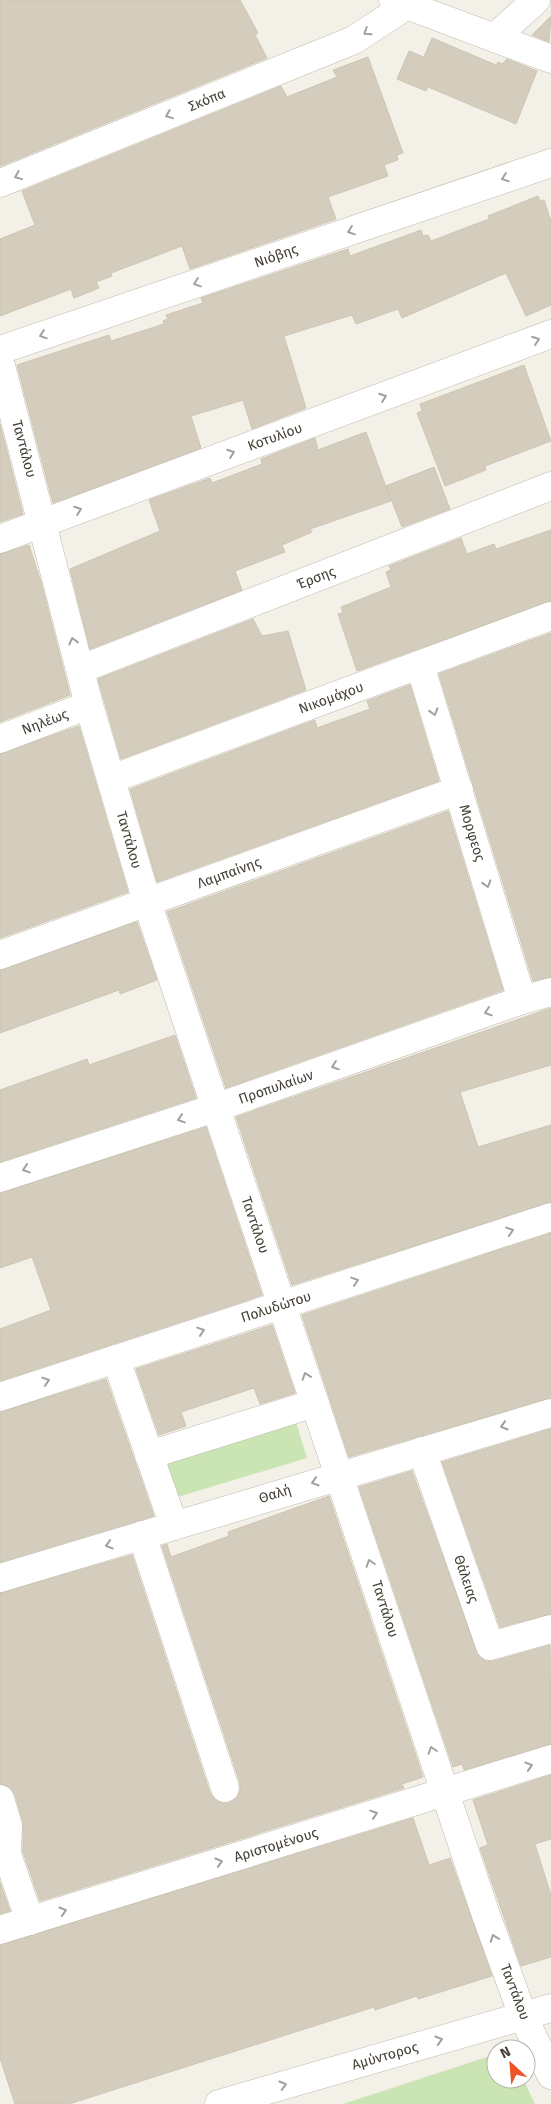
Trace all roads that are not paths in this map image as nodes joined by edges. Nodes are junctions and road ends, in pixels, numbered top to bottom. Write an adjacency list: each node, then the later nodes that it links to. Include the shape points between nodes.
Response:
1 (536, 0): 3 (street)
2 (400, 3): 3 (street); 6 (street, Σκόπα, one-way to 6, via 354,40)
3 (494, 38): 4 (street)
4 (551, 59)
5 (551, 163): 8 (street, Νιόβης, one-way to 8)
6 (0, 183)
7 (551, 334): 11 (street, Κοτυλίου, one-way to 7)
8 (0, 350)
9 (0, 362): 11 (street, Ταντάλου)
10 (551, 486): 15 (street, Έρσης)
11 (44, 522): 12 (street, Κοτυλίου); 15 (street, Ταντάλου, one-way to 11)
12 (0, 539)
13 (551, 616): 14 (street, Νικομάχου)
14 (420, 665): 18 (street, Νικομάχου); 19 (street, Μορφεος, one-way to 19)
15 (81, 669): 16 (street, Ταντάλου)
16 (89, 705): 17 (street, Νηλέως); 18 (street, Ταντάλου)
17 (0, 739)
18 (111, 779): 20 (street, Ταντάλου)
19 (459, 790): 20 (street, Λαμπαίνης); 23 (street, Μορφεος, one-way to 23)
20 (147, 902): 21 (street, Λαμπαίνης); 24 (street, Ταντάλου)
21 (0, 955)
22 (551, 992): 23 (street, Προπυλαίων)
23 (522, 1000): 24 (street, Προπυλαίων, one-way to 24)
24 (215, 1108): 25 (street, Προπυλαίων, one-way to 25); 27 (street, Ταντάλου)
25 (0, 1178)
26 (551, 1217): 27 (street, Πολυδώτου, one-way to 26)
27 (282, 1305): 28 (street, Πολυδώτου, one-way to 27); 30 (street, Ταντάλου, one-way to 27)
28 (116, 1359): 29 (street, Πολυδώτου, one-way to 28); 33 (street)
29 (0, 1396)
30 (315, 1403): 33 (street); 34 (street, Ταντάλου)
31 (551, 1413): 32 (street, Θαλή, one-way to 32)
32 (422, 1451): 34 (street, Θαλή); 38 (street, Θάλειας, via 490,1646)
33 (149, 1455): 35 (street)
34 (340, 1474): 35 (street, Θαλή, one-way to 35); 41 (street, Ταντάλου, one-way to 34)
35 (174, 1526): 36 (street, Θαλή)
36 (142, 1535): 37 (street, Θαλή, one-way to 37); 40 (street)
37 (0, 1578)
38 (551, 1629)
39 (551, 1760): 41 (street, Αριστομένους, one-way to 39)
40 (224, 1788)
41 (445, 1791): 43 (street, Αριστομένους, one-way to 41); 46 (street, Ταντάλου, one-way to 41)
42 (0, 1799): 43 (street, via 8,1826 7,1854)
43 (30, 1921): 44 (street, Αριστομένους)
44 (0, 1930)
45 (551, 2008): 46 (street, Αμύντορος)
46 (523, 2016): 47 (street, Ταντάλου); 48 (street, Αμύντορος, one-way to 46)
47 (551, 2075)
48 (259, 2098): 49 (street, Αμύντορος)
49 (220, 2104)

